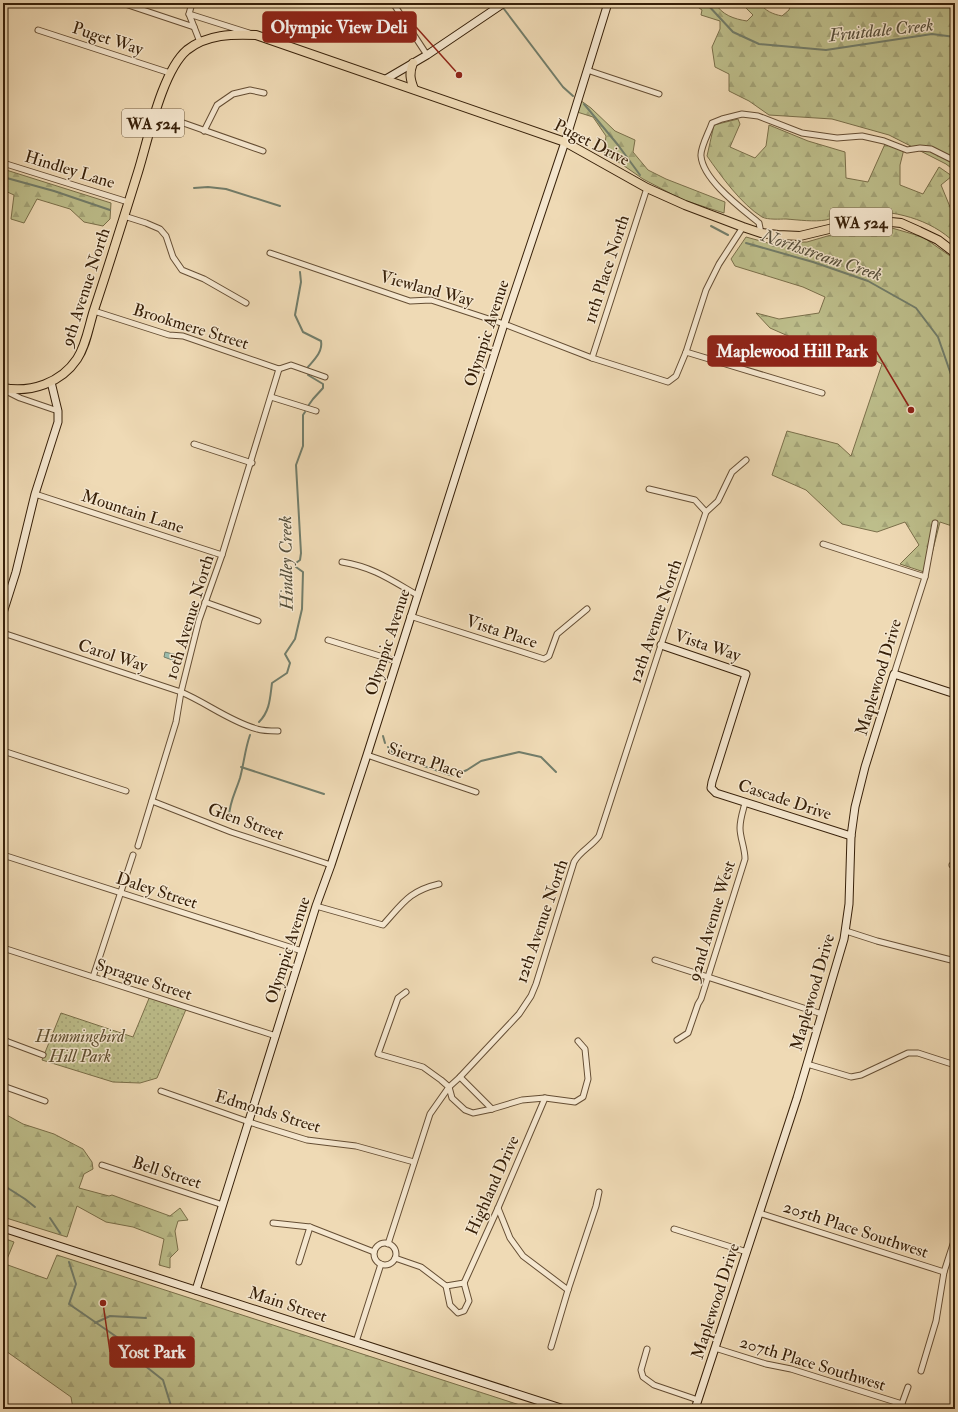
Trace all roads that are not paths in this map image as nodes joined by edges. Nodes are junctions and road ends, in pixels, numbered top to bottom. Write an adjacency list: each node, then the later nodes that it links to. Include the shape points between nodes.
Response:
1 (122, 3): 7 (street)
2 (192, 3): 6 (street)
3 (392, 3): 11 (street)
4 (504, 3): 11 (street)
5 (608, 3): 13 (street, Olympic Avenue)
6 (189, 14): 7 (street); 9 (street, Puget Drive)
7 (194, 27): 10 (street)
8 (38, 30): 14 (street, Puget Way)
9 (256, 35): 10 (main road, 9th Avenue North / WA 524, via 234,34); 15 (main road, Puget Drive / WA 524)
10 (200, 42): 14 (main road, 9th Avenue North / WA 524, via 179,58)
11 (427, 55): 12 (street)
12 (413, 63): 15 (street); 16 (main road, via 410,78)
13 (588, 70): 18 (street); 21 (street, Olympic Avenue)
14 (170, 73): 19 (main road, 9th Avenue North / WA 524)
15 (386, 79): 16 (main road, Puget Drive / WA 524)
16 (414, 89): 21 (main road, Puget Drive / WA 524)
17 (264, 93): 20 (street, via 250,90 233,94 217,105)
18 (659, 94)
19 (155, 113): 20 (street); 26 (main road, 9th Avenue North / WA 524)
20 (204, 130): 22 (street)
21 (565, 142): 25 (main road, Puget Drive / WA 524); 34 (street, Olympic Avenue)
22 (263, 151)
23 (955, 161): 29 (street, via 931,149 908,150 884,140 862,136 837,138 802,133 758,116 742,114 722,118 712,123 703,148 701,156 705,168 714,183 759,223)
24 (3, 163): 26 (street, Hindley Lane)
25 (647, 188): 28 (main road, Puget Drive / WA 524); 36 (street, 11th Place North)
26 (128, 202): 27 (main road, 9th Avenue North / WA 524)
27 (124, 216): 32 (street, via 160,229 182,270 204,279); 33 (main road, 9th Avenue North / WA 524)
28 (743, 227): 29 (main road, Puget Drive / WA 524); 35 (street, via 706,290)
29 (761, 233): 31 (main road, Puget Drive / WA 524, via 800,236 858,222 901,223 938,240)
30 (270, 253): 34 (street, Viewland Way, via 410,300 431,300)
31 (955, 253)
32 (246, 303)
33 (94, 311): 37 (street, Brookmere Street, via 169,335 183,336); 39 (main road, 9th Avenue North / WA 524, via 80,354 70,368)
34 (504, 324): 36 (street, Viewland Way); 56 (street, Olympic Avenue)
35 (686, 352): 36 (street, Viewland Way, via 676,376 668,382); 41 (street)
36 (592, 358)
37 (280, 369): 38 (street, via 291,365); 42 (street, 10th Avenue North)
38 (325, 377)
39 (51, 382): 40 (main road, WA 524, via 22,389); 43 (street)
40 (3, 389): 43 (street, via 20,398)
41 (822, 393)
42 (271, 397): 44 (street); 47 (street, 10th Avenue North)
43 (58, 411): 49 (street, via 58,422)
44 (316, 411)
45 (194, 444): 47 (street)
46 (746, 460): 50 (street, 12th Avenue North, via 732,472 718,501)
47 (252, 462): 53 (street, 10th Avenue North)
48 (649, 488): 50 (street, via 695,500)
49 (35, 494): 53 (street, Mountain Lane); 59 (street)
50 (706, 512): 64 (street, 12th Avenue North)
51 (935, 523): 55 (street, Maplewood Drive)
52 (822, 544): 55 (street)
53 (222, 555): 57 (street, 10th Avenue North)
54 (342, 562): 56 (street, via 374,570)
55 (925, 578): 66 (street, Maplewood Drive)
56 (417, 595): 60 (street, Olympic Avenue)
57 (205, 602): 61 (street); 67 (street, 10th Avenue North)
58 (587, 609): 60 (street, Vista Place, via 557,634 549,656 544,659)
59 (3, 613)
60 (410, 616): 65 (street, Olympic Avenue)
61 (258, 621)
62 (3, 634): 67 (street, Carol Way)
63 (328, 640): 65 (street)
64 (661, 645): 72 (street, Vista Way, via 746,674); 102 (street, 12th Avenue North, via 599,836 574,862 531,996 519,1014)
65 (396, 661): 71 (street, Olympic Avenue)
66 (894, 674): 68 (street); 77 (street, Maplewood Drive, via 858,793)
67 (181, 692): 69 (street, Carol Way, via 258,730); 75 (street, 10th Avenue North, via 176,722)
68 (955, 694)
69 (278, 731)
70 (3, 751): 73 (street)
71 (366, 755): 74 (street, Sierra Place); 81 (street, Olympic Avenue)
72 (711, 788): 76 (street, Cascade Drive, via 716,793)
73 (126, 791)
74 (476, 792)
75 (152, 801): 78 (street, 10th Avenue North); 81 (street, Glen Street, via 231,832)
76 (745, 803): 77 (street, Cascade Drive); 91 (street, 92nd Avenue West, via 740,829 745,859)
77 (851, 836): 85 (street, Maplewood Drive)
78 (138, 846)
79 (3, 855): 83 (street, Daley Street)
80 (132, 855): 83 (street)
81 (331, 865): 84 (street, Olympic Avenue)
82 (439, 884): 84 (street, via 410,895 383,925)
83 (120, 893): 87 (street, Daley Street); 90 (street)
84 (316, 906): 87 (street, Olympic Avenue)
85 (846, 931): 89 (street); 93 (street, Maplewood Drive)
86 (3, 948): 90 (street, Sprague Street)
87 (302, 951): 94 (street, Olympic Avenue)
88 (655, 960): 91 (street)
89 (955, 961)
90 (93, 977): 94 (street, Sprague Street)
91 (708, 977): 93 (street); 96 (street, 92nd Avenue West, via 688,1034)
92 (406, 992): 104 (street, via 398,998 378,1054 423,1067)
93 (822, 1014): 100 (street, Maplewood Drive)
94 (276, 1036): 109 (street, Olympic Avenue)
95 (5, 1040): 98 (street); 99 (street)
96 (677, 1040)
97 (578, 1041): 106 (street, via 585,1048 588,1079 583,1097 575,1102)
98 (3, 1052)
99 (43, 1055)
100 (807, 1064): 101 (street, via 851,1077 861,1075 908,1053 918,1053); 115 (street, Maplewood Drive)
101 (955, 1065)
102 (460, 1077): 104 (street, 12th Avenue North); 108 (street)
103 (3, 1086): 107 (street)
104 (449, 1087): 108 (street, via 452,1098 465,1110 473,1113); 110 (street, 12th Avenue North, via 430,1114)
105 (161, 1091): 109 (street, Edmonds Street)
106 (545, 1098): 108 (street, via 522,1100); 114 (street, Highland Drive)
107 (45, 1101)
108 (492, 1109)
109 (249, 1122): 110 (street, Edmonds Street, via 307,1140 356,1146); 113 (street, Olympic Avenue)
110 (414, 1162): 121 (street, 12th Avenue North)
111 (102, 1165): 113 (street, Bell Street)
112 (599, 1192): 131 (street)
113 (223, 1205): 130 (street, Olympic Avenue)
114 (498, 1208): 128 (street, Highland Drive); 131 (street, via 510,1238 523,1256)
115 (759, 1213): 123 (street, Maplewood Drive); 127 (street, 205th Place Southwest)
116 (273, 1223): 117 (street)
117 (310, 1227): 122 (street); 125 (street)
118 (3, 1228): 130 (street, Main Street)
119 (674, 1229): 123 (street)
120 (955, 1238): 127 (street)
121 (388, 1244): 122 (street, via 381,1244); 124 (street, via 396,1252)
122 (374, 1252): 126 (street, via 375,1259)
123 (747, 1252): 134 (street, Maplewood Drive)
124 (395, 1258): 126 (street, via 390,1264); 129 (street, via 421,1267)
125 (299, 1262)
126 (381, 1264): 132 (street)
127 (944, 1272): 136 (street, via 936,1322)
128 (464, 1283): 129 (street); 129 (street, via 469,1301 464,1311 458,1313 450,1305)
129 (446, 1286)
130 (196, 1290): 132 (street, Main Street)
131 (568, 1290): 133 (street)
132 (356, 1342): 140 (street, Main Street)
133 (551, 1347)
134 (715, 1348): 138 (street, Maplewood Drive); 139 (street, 207th Place Southwest, via 791,1369)
135 (647, 1349): 138 (street, via 642,1377 654,1385)
136 (921, 1371)
137 (908, 1387): 139 (street)
138 (698, 1400): 141 (street, Maplewood Drive)
139 (901, 1407)
140 (564, 1409)
141 (695, 1409)

